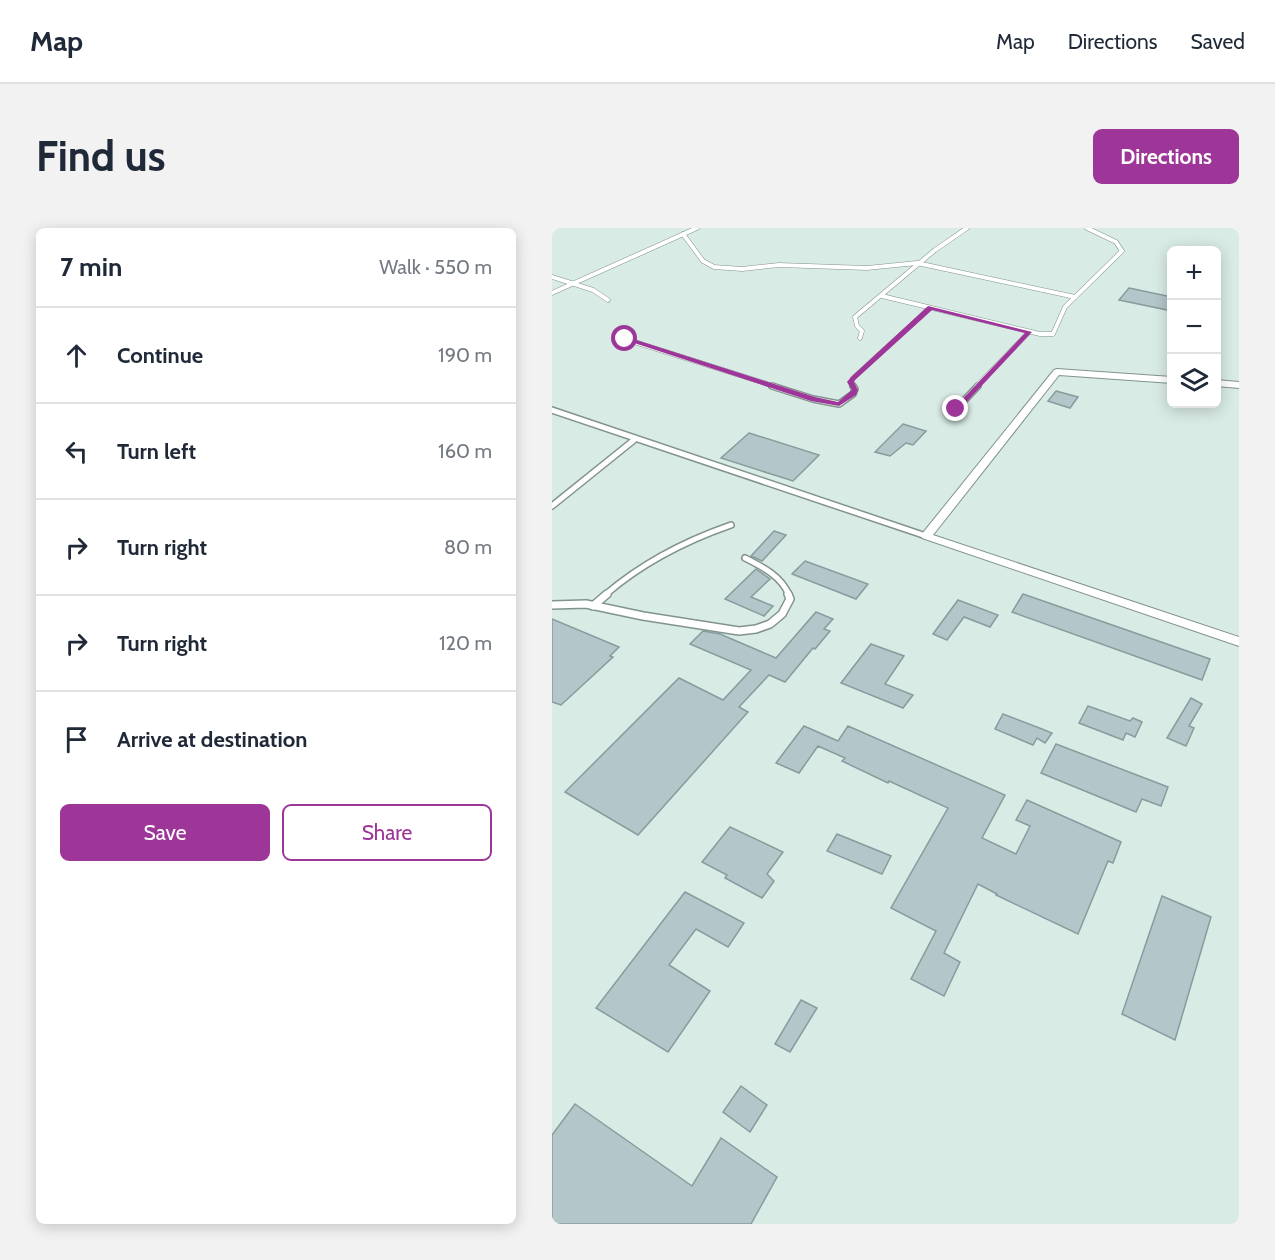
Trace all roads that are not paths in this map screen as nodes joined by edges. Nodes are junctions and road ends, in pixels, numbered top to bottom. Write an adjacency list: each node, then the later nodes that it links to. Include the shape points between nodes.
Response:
1 (697, 228): 4 (lane)
2 (967, 228): 5 (lane)
3 (1087, 228): 10 (lane, via 1122,248)
4 (683, 234): 5 (lane, via 703,261 723,268 867,268); 7 (lane)
5 (917, 263): 9 (lane); 10 (lane)
6 (552, 277): 7 (lane)
7 (572, 283): 8 (lane); 11 (lane)
8 (552, 293)
9 (882, 296): 12 (lane); 14 (lane, via 855,317 862,331)
10 (1075, 297): 13 (lane, via 1061,311 1056,332)
11 (608, 300)
12 (930, 308): 13 (lane); 15 (lane, via 853,378 853,394 839,404)
13 (1029, 332): 19 (lane)
14 (860, 338)
15 (625, 339)
16 (1167, 380): 24 (street, via 1057,372)
17 (1221, 383): 18 (street)
18 (1239, 385)
19 (956, 409)
20 (552, 410): 21 (lane)
21 (634, 440): 22 (lane); 24 (lane)
22 (552, 506)
23 (731, 525): 27 (lane, via 658,555)
24 (926, 536): 28 (street)
25 (745, 558): 27 (lane, via 773,574 788,591 788,608 763,628 739,631)
26 (552, 605): 27 (lane)
27 (593, 606)
28 (1239, 642)

